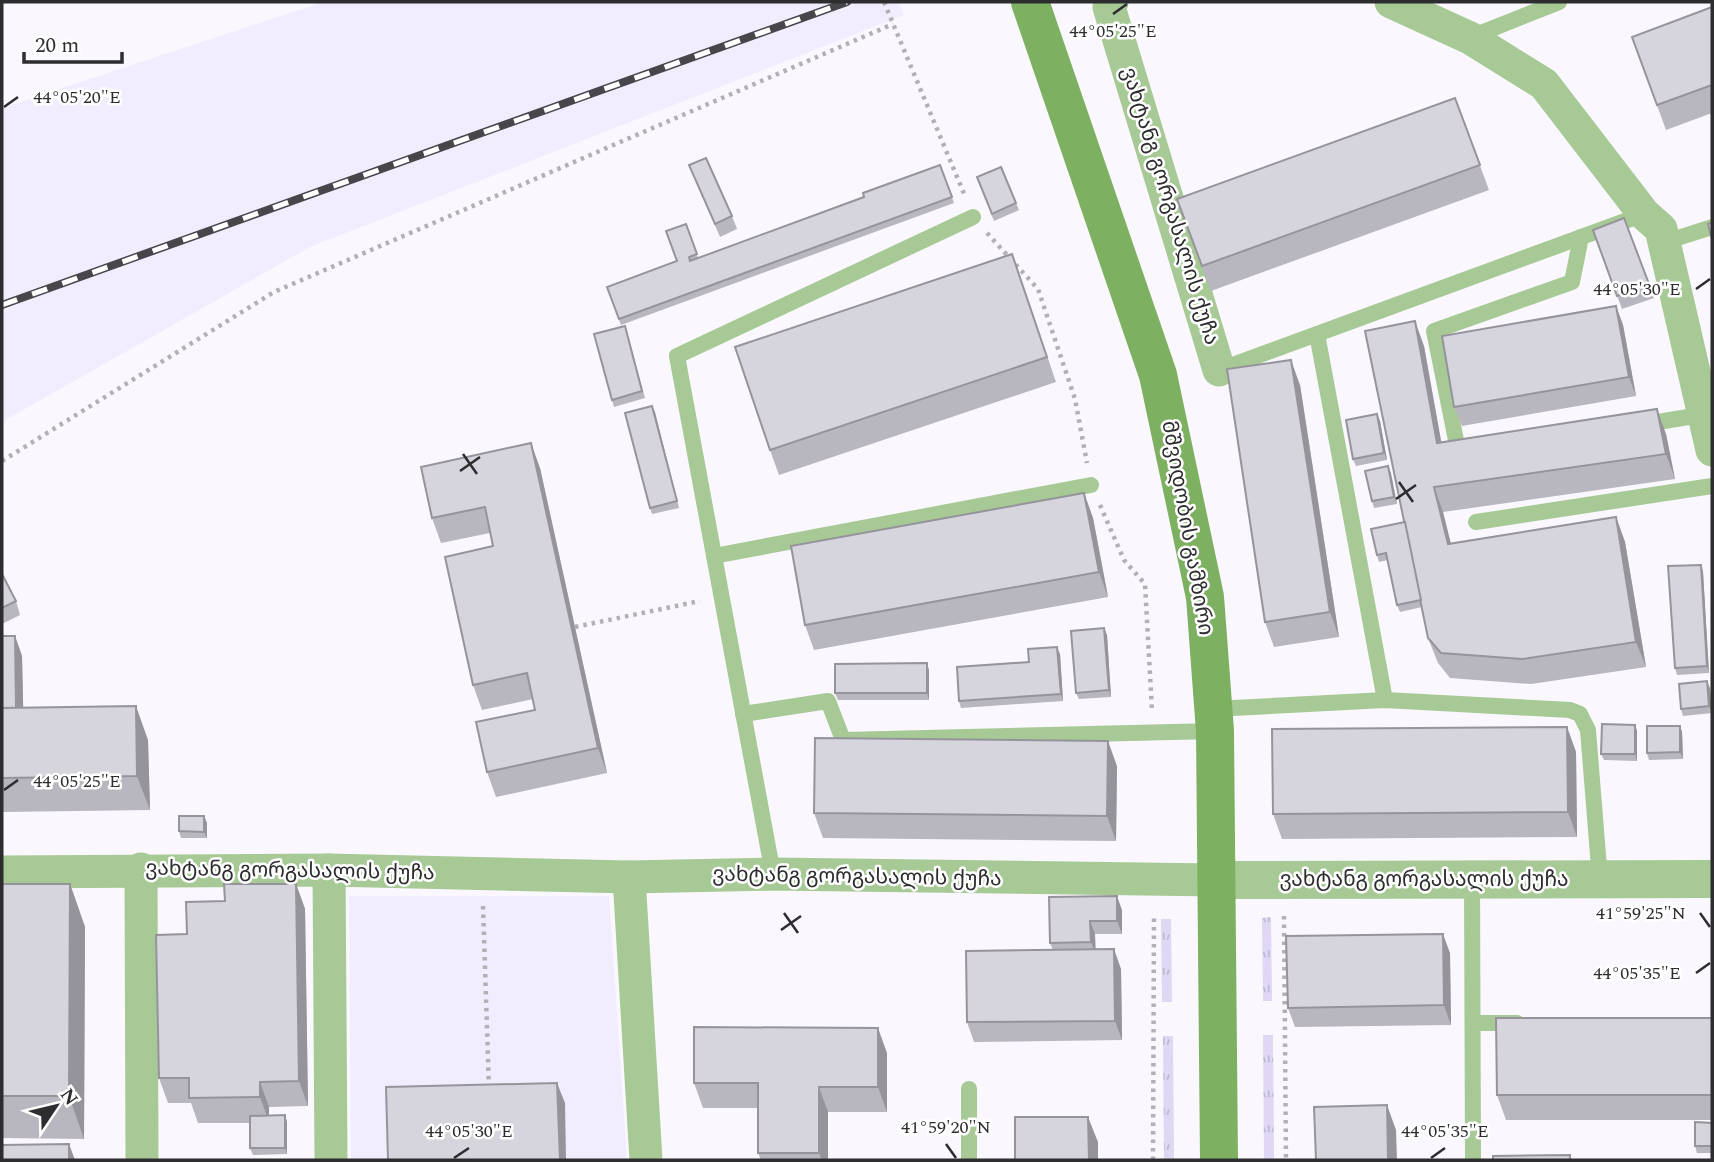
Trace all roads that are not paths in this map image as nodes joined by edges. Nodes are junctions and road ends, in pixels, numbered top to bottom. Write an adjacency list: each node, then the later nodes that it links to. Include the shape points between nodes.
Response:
1 (1030, 2): 23 (main road, მშვიდობის გამზირი, via 1158,375 1205,597)
2 (1112, 2): 12 (street, ვახტანგ გორგასალის ქუჩა, via 1109,7)
3 (1391, 2): 5 (street)
4 (1559, 2): 5 (lane)
5 (1470, 38): 6 (street, via 1544,84)
6 (1644, 214): 9 (lane); 10 (street, via 1661,229)
7 (973, 217): 20 (lane, via 677,356)
8 (1712, 227): 10 (lane)
9 (1581, 237): 11 (lane); 15 (lane, via 1572,282 1434,331 1458,455)
10 (1665, 242): 13 (street)
11 (1317, 334): 12 (lane); 21 (lane)
12 (1219, 370)
13 (1706, 414): 14 (lane); 16 (street)
14 (1623, 428)
15 (1486, 450)
16 (1712, 450)
17 (1091, 485): 20 (lane)
18 (1712, 486): 19 (lane)
19 (1476, 522)
20 (714, 556): 22 (lane)
21 (1385, 700): 23 (lane); 32 (lane, via 1580,714 1588,730)
22 (743, 714): 23 (lane, via 828,701 843,740); 27 (lane)
23 (1214, 720): 31 (main road, მშვიდობის გამზირი)
24 (141, 869): 25 (street, ვახტანგ გორგასალის ქუჩა); 26 (street, ვახტანგ გორგასალის ქუჩა); 36 (street)
25 (330, 870): 28 (street, ვახტანგ გორგასალის ქუჩა); 37 (street)
26 (2, 872)
27 (773, 874): 28 (street, ვახტანგ გორგასალის ქუჩა); 31 (street, ვახტანგ გორგასალის ქუჩა)
28 (629, 877): 38 (street)
29 (1472, 879): 31 (street, ვახტანგ გორგასალის ქუჩა); 32 (street, ვახტანგ გორგასალის ქუჩა); 33 (lane)
30 (1712, 879): 32 (street, ვახტანგ გორგასალის ქუჩა)
31 (1216, 880): 40 (main road, მშვიდობის გამზირი)
32 (1600, 880)
33 (1473, 1023): 34 (lane); 41 (lane)
34 (1539, 1023)
35 (969, 1089): 39 (lane)
36 (142, 1160)
37 (331, 1160)
38 (646, 1160)
39 (969, 1160)
40 (1219, 1160)
41 (1473, 1160)

